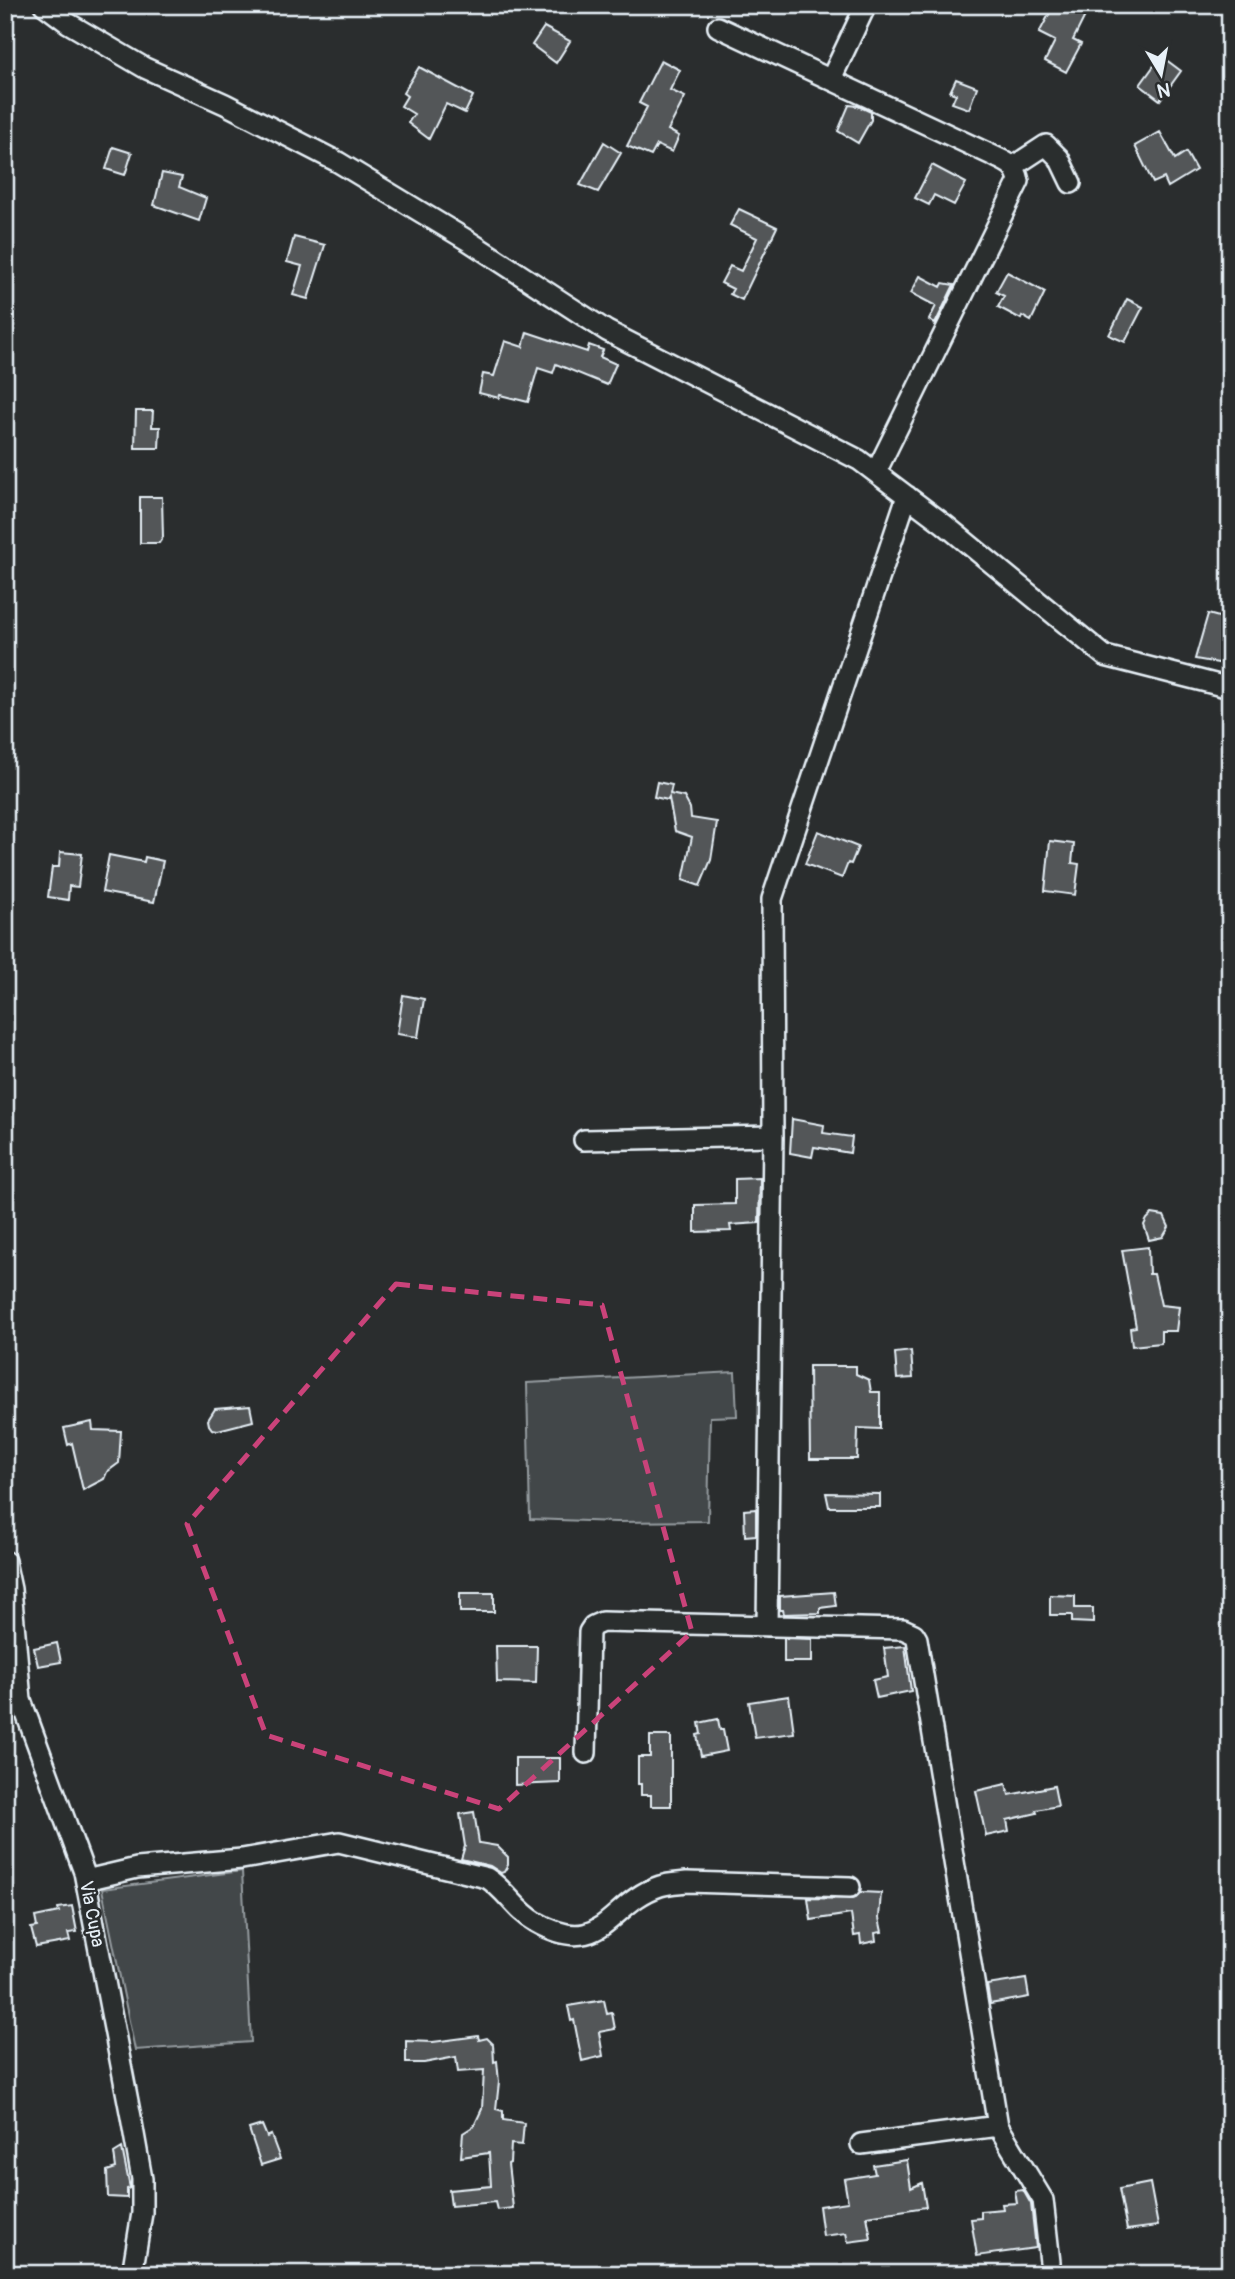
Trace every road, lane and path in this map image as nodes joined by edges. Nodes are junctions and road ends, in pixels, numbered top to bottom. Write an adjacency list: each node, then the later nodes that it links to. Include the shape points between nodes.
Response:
1 (44, 5): 7 (street, via 145,68 338,162 607,331)
2 (866, 5): 4 (street)
3 (718, 27): 4 (street)
4 (831, 79): 5 (street)
5 (1014, 166): 6 (street, via 1046,145 1059,158); 7 (street, via 1019,181)
6 (1071, 183)
7 (876, 472): 8 (street)
8 (907, 496): 9 (street, via 1105,656); 10 (street, via 772,899)
9 (1230, 688)
10 (773, 1136): 11 (street); 13 (street)
11 (584, 1140)
12 (5, 1561): 15 (street, Via Cupa, via 21,1700)
13 (766, 1626): 14 (street, via 602,1622 593,1626 589,1633); 17 (street, via 903,1629 917,1639)
14 (586, 1753)
15 (86, 1880): 16 (street, via 137,1868 243,1859 339,1842 487,1878 533,1921 572,1936 595,1930 662,1885); 20 (street, Via Cupa, via 142,2179 142,2213)
16 (850, 1887)
17 (998, 2126): 18 (street); 19 (street, via 1043,2200)
18 (861, 2144)
19 (1050, 2262)
20 (132, 2274)

